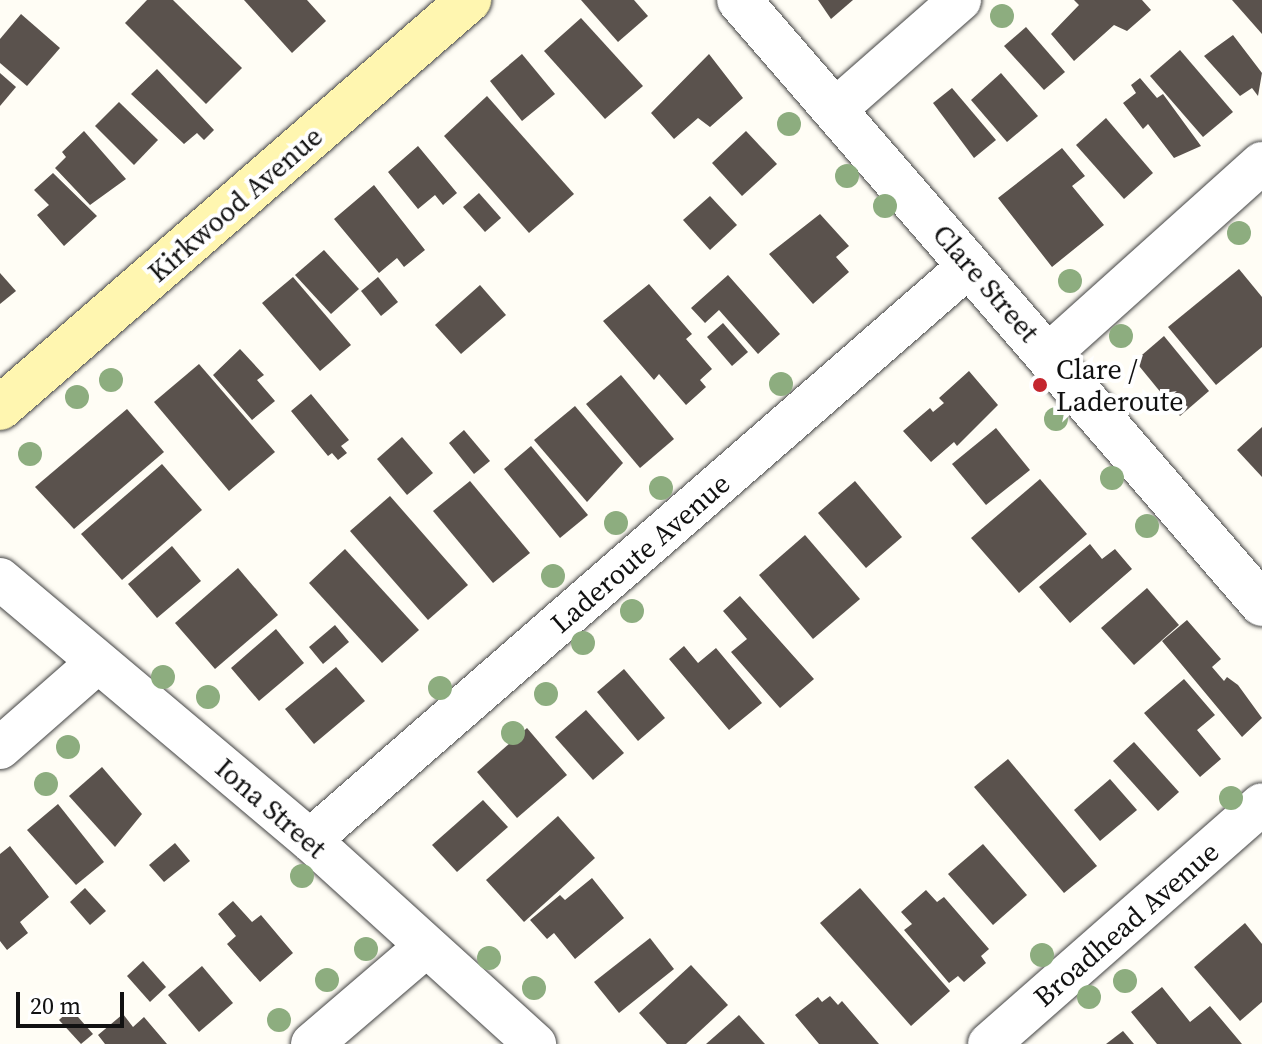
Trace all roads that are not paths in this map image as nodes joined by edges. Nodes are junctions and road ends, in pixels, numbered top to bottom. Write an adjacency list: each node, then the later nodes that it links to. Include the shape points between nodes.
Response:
1 (469, 0): 8 (main road, Kirkwood Avenue)
2 (739, 0): 4 (street, Clare Street)
3 (960, 0): 4 (street)
4 (837, 108): 6 (street, Clare Street)
5 (1262, 163): 7 (street)
6 (970, 265): 7 (street, Clare Street); 14 (street, Laderoute Avenue)
7 (1049, 354): 10 (street, Clare Street)
8 (0, 408)
9 (0, 579): 11 (street, Iona Street)
10 (1262, 604)
11 (98, 662): 12 (street); 14 (street, Iona Street)
12 (0, 748)
13 (1262, 804): 18 (street, Broadhead Avenue)
14 (310, 840): 15 (street, Iona Street)
15 (424, 948): 16 (street); 17 (street, Iona Street)
16 (312, 1044)
17 (535, 1044)
18 (989, 1044)

